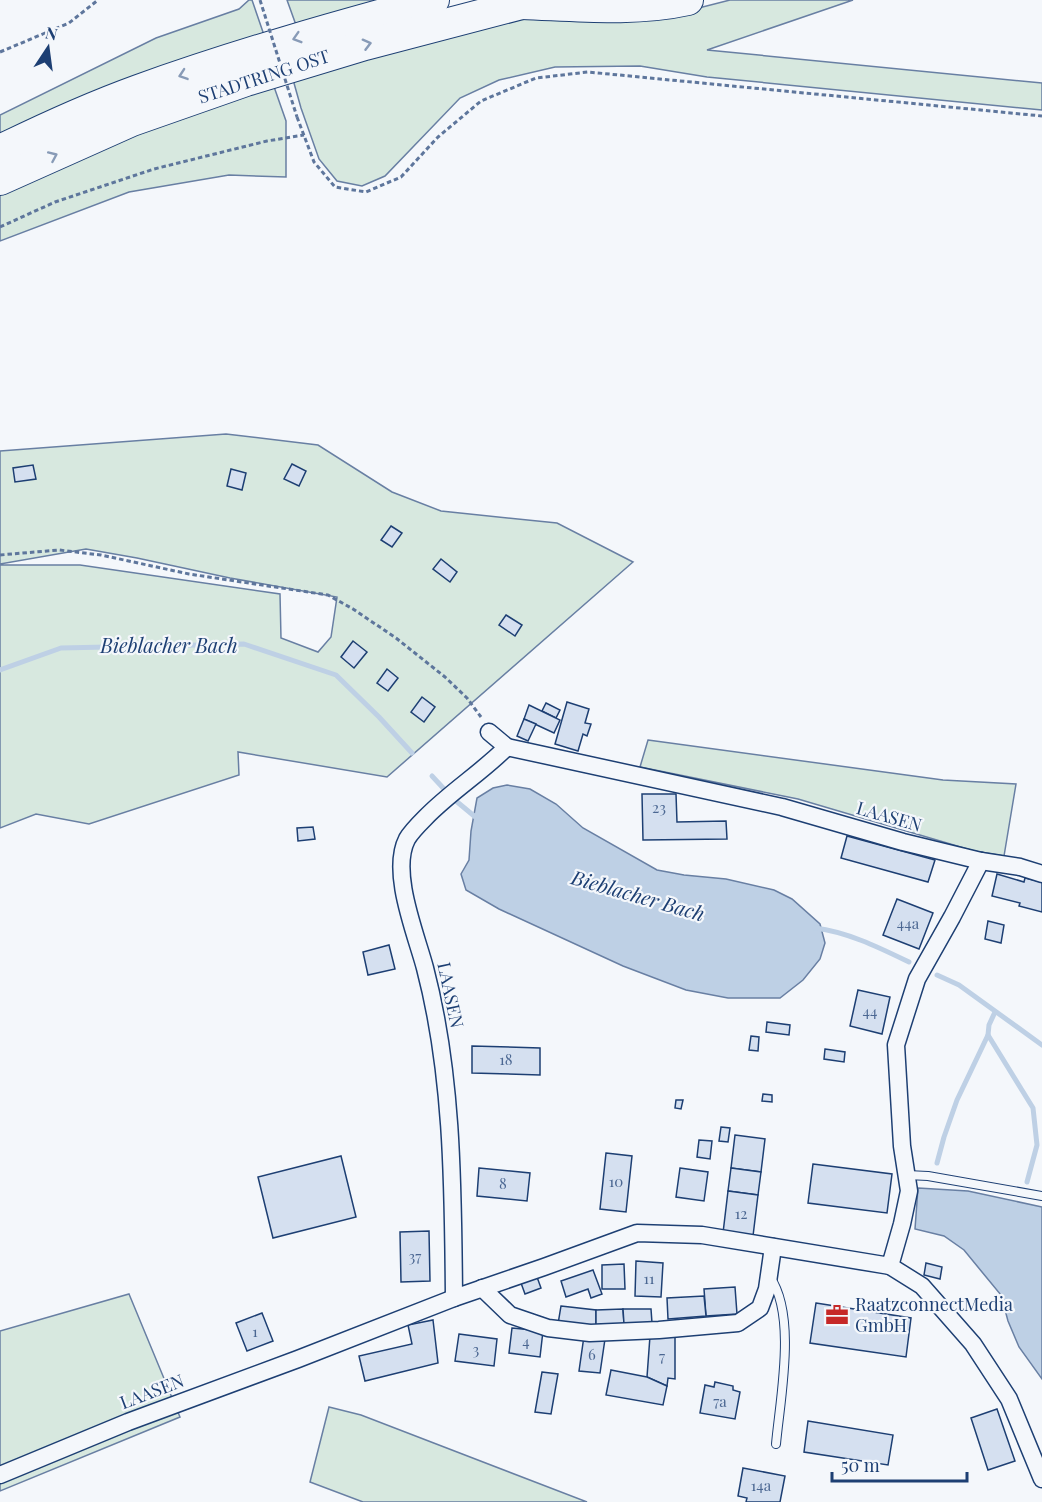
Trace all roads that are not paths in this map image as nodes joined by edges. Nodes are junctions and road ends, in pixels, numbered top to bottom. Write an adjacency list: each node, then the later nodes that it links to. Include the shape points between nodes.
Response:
1 (434, 0): 4 (highway, STADTRING OST, one-way to 4, via 238,56 136,90)
2 (688, 0): 3 (highway, STADTRING OST, via 616,8)
3 (529, 2): 5 (highway, STADTRING OST, one-way to 3, via 132,121 246,81)
4 (0, 150)
5 (0, 180)
6 (489, 732): 7 (street, LAASEN)
7 (507, 747): 8 (street, LAASEN, via 782,807); 16 (street, LAASEN, via 420,823 407,840 402,857 403,888 425,968 446,1089 453,1172)
8 (981, 861): 9 (street, LAASEN); 10 (street, via 917,980 896,1045)
9 (1042, 874)
10 (907, 1175): 11 (lane); 13 (street, via 909,1191)
11 (1042, 1196)
12 (773, 1247): 13 (street, LAASEN); 14 (street); 15 (street, LAASEN, via 702,1235 637,1233)
13 (890, 1266): 19 (street, LAASEN, via 922,1286 973,1344 1009,1400)
14 (769, 1275): 15 (street, via 760,1308 738,1323 659,1330 590,1333 548,1328 510,1315); 17 (lane, via 782,1306 784,1326)
15 (482, 1288): 16 (street, LAASEN)
16 (454, 1298): 18 (street, LAASEN)
17 (776, 1444)
18 (0, 1474)
19 (1042, 1479)

